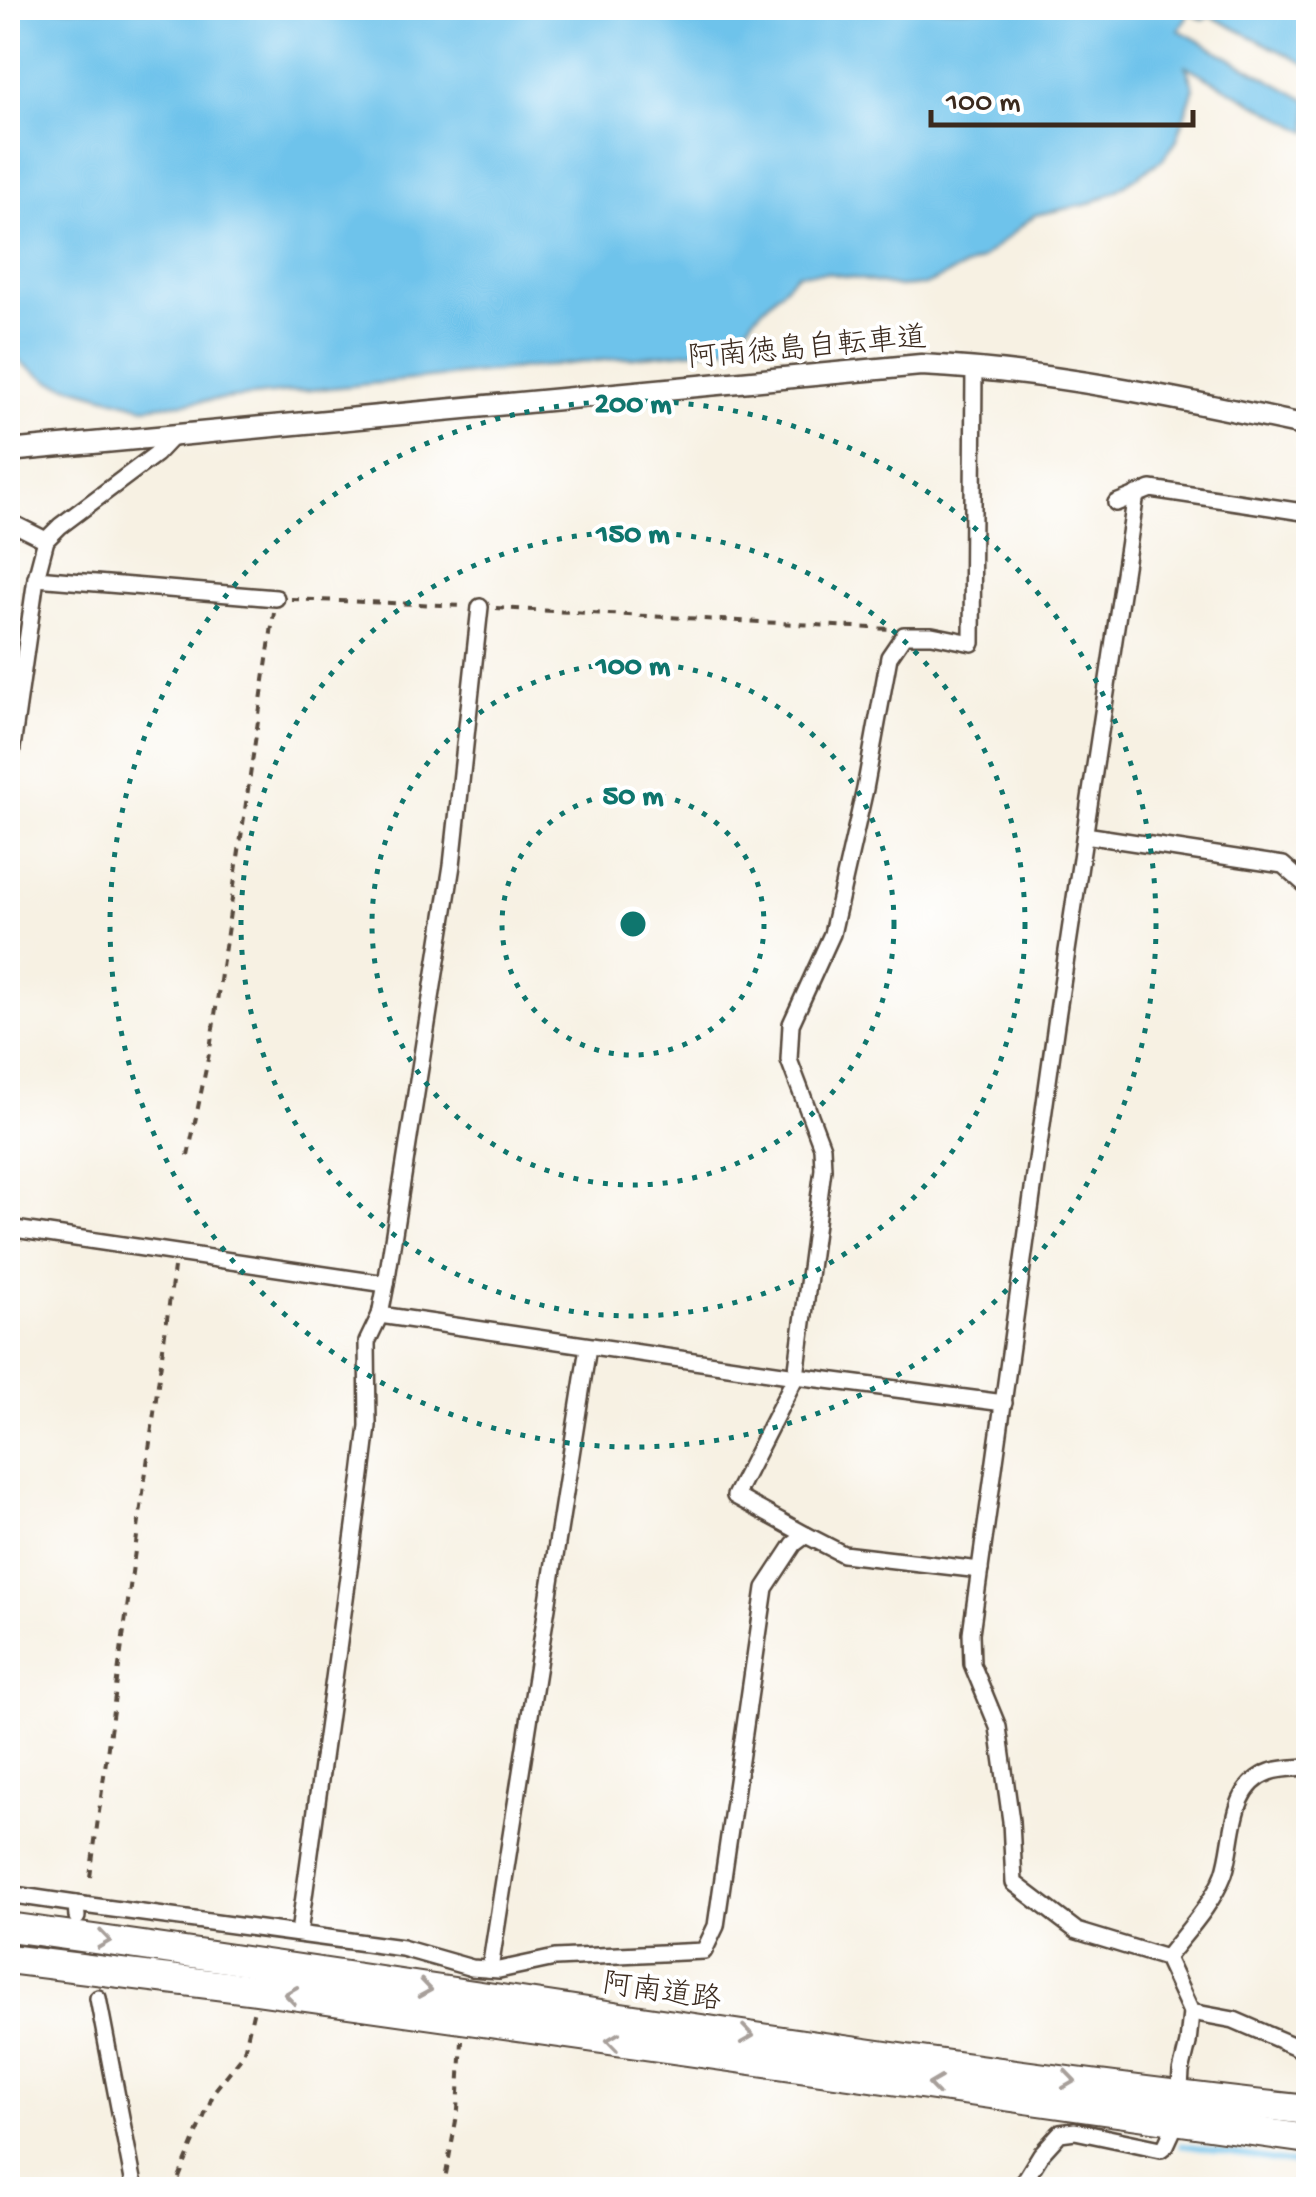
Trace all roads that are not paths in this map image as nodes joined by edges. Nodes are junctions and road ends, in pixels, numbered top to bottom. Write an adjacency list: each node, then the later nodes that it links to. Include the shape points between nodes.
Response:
1 (974, 367): 2 (main road, 阿南徳島自転車道); 3 (main road, 阿南徳島自転車道, via 854,369); 20 (street, via 972,643 904,636 889,657 832,934 791,1024 789,1060 822,1146 823,1169)
2 (1308, 426)
3 (173, 436): 4 (main road, 阿南徳島自転車道); 9 (street)
4 (8, 451)
5 (1136, 494): 6 (street); 7 (street, via 1151,489); 14 (street)
6 (1116, 503)
7 (1308, 517)
8 (8, 520): 9 (street)
9 (46, 540): 10 (street)
10 (36, 578): 11 (street); 13 (street)
11 (276, 598)
12 (480, 607): 17 (street, via 452,865)
13 (8, 776)
14 (1084, 835): 15 (street, via 1283,865); 21 (street)
15 (1308, 886)
16 (8, 1228): 17 (street)
17 (386, 1284): 18 (street)
18 (380, 1315): 19 (street); 27 (street, via 367,1342 368,1426)
19 (588, 1346): 20 (street); 31 (street)
20 (796, 1376): 21 (street); 22 (street, via 735,1496)
21 (1004, 1403): 23 (street)
22 (806, 1535): 23 (street, via 843,1554); 31 (street, via 765,1588 716,1926 704,1951 554,1958)
23 (980, 1570): 28 (street, via 972,1664 998,1727 1014,1883 1076,1931)
24 (1308, 1767): 28 (street, via 1270,1772 1252,1783 1239,1801 1224,1874)
25 (8, 1894): 27 (street, via 77,1910)
26 (8, 1927): 33 (highway, 阿南道路, one-way to 33, via 173,1949)
27 (299, 1933): 30 (street, via 402,1948)
28 (1166, 1958): 34 (street)
29 (8, 1959): 33 (highway, 阿南道路, one-way to 29)
30 (472, 1968): 31 (street); 33 (street)
31 (490, 1969)
32 (98, 1998): 39 (street)
33 (466, 2008): 36 (highway, 阿南道路)
34 (1190, 2012): 35 (street, via 1234,2020); 36 (street)
35 (1308, 2052)
36 (1179, 2107): 37 (highway, 阿南道路); 38 (highway, 阿南道路); 40 (street, via 1161,2148 1060,2133)
37 (1308, 2110)
38 (1308, 2139)
39 (135, 2190)
40 (1019, 2190)

